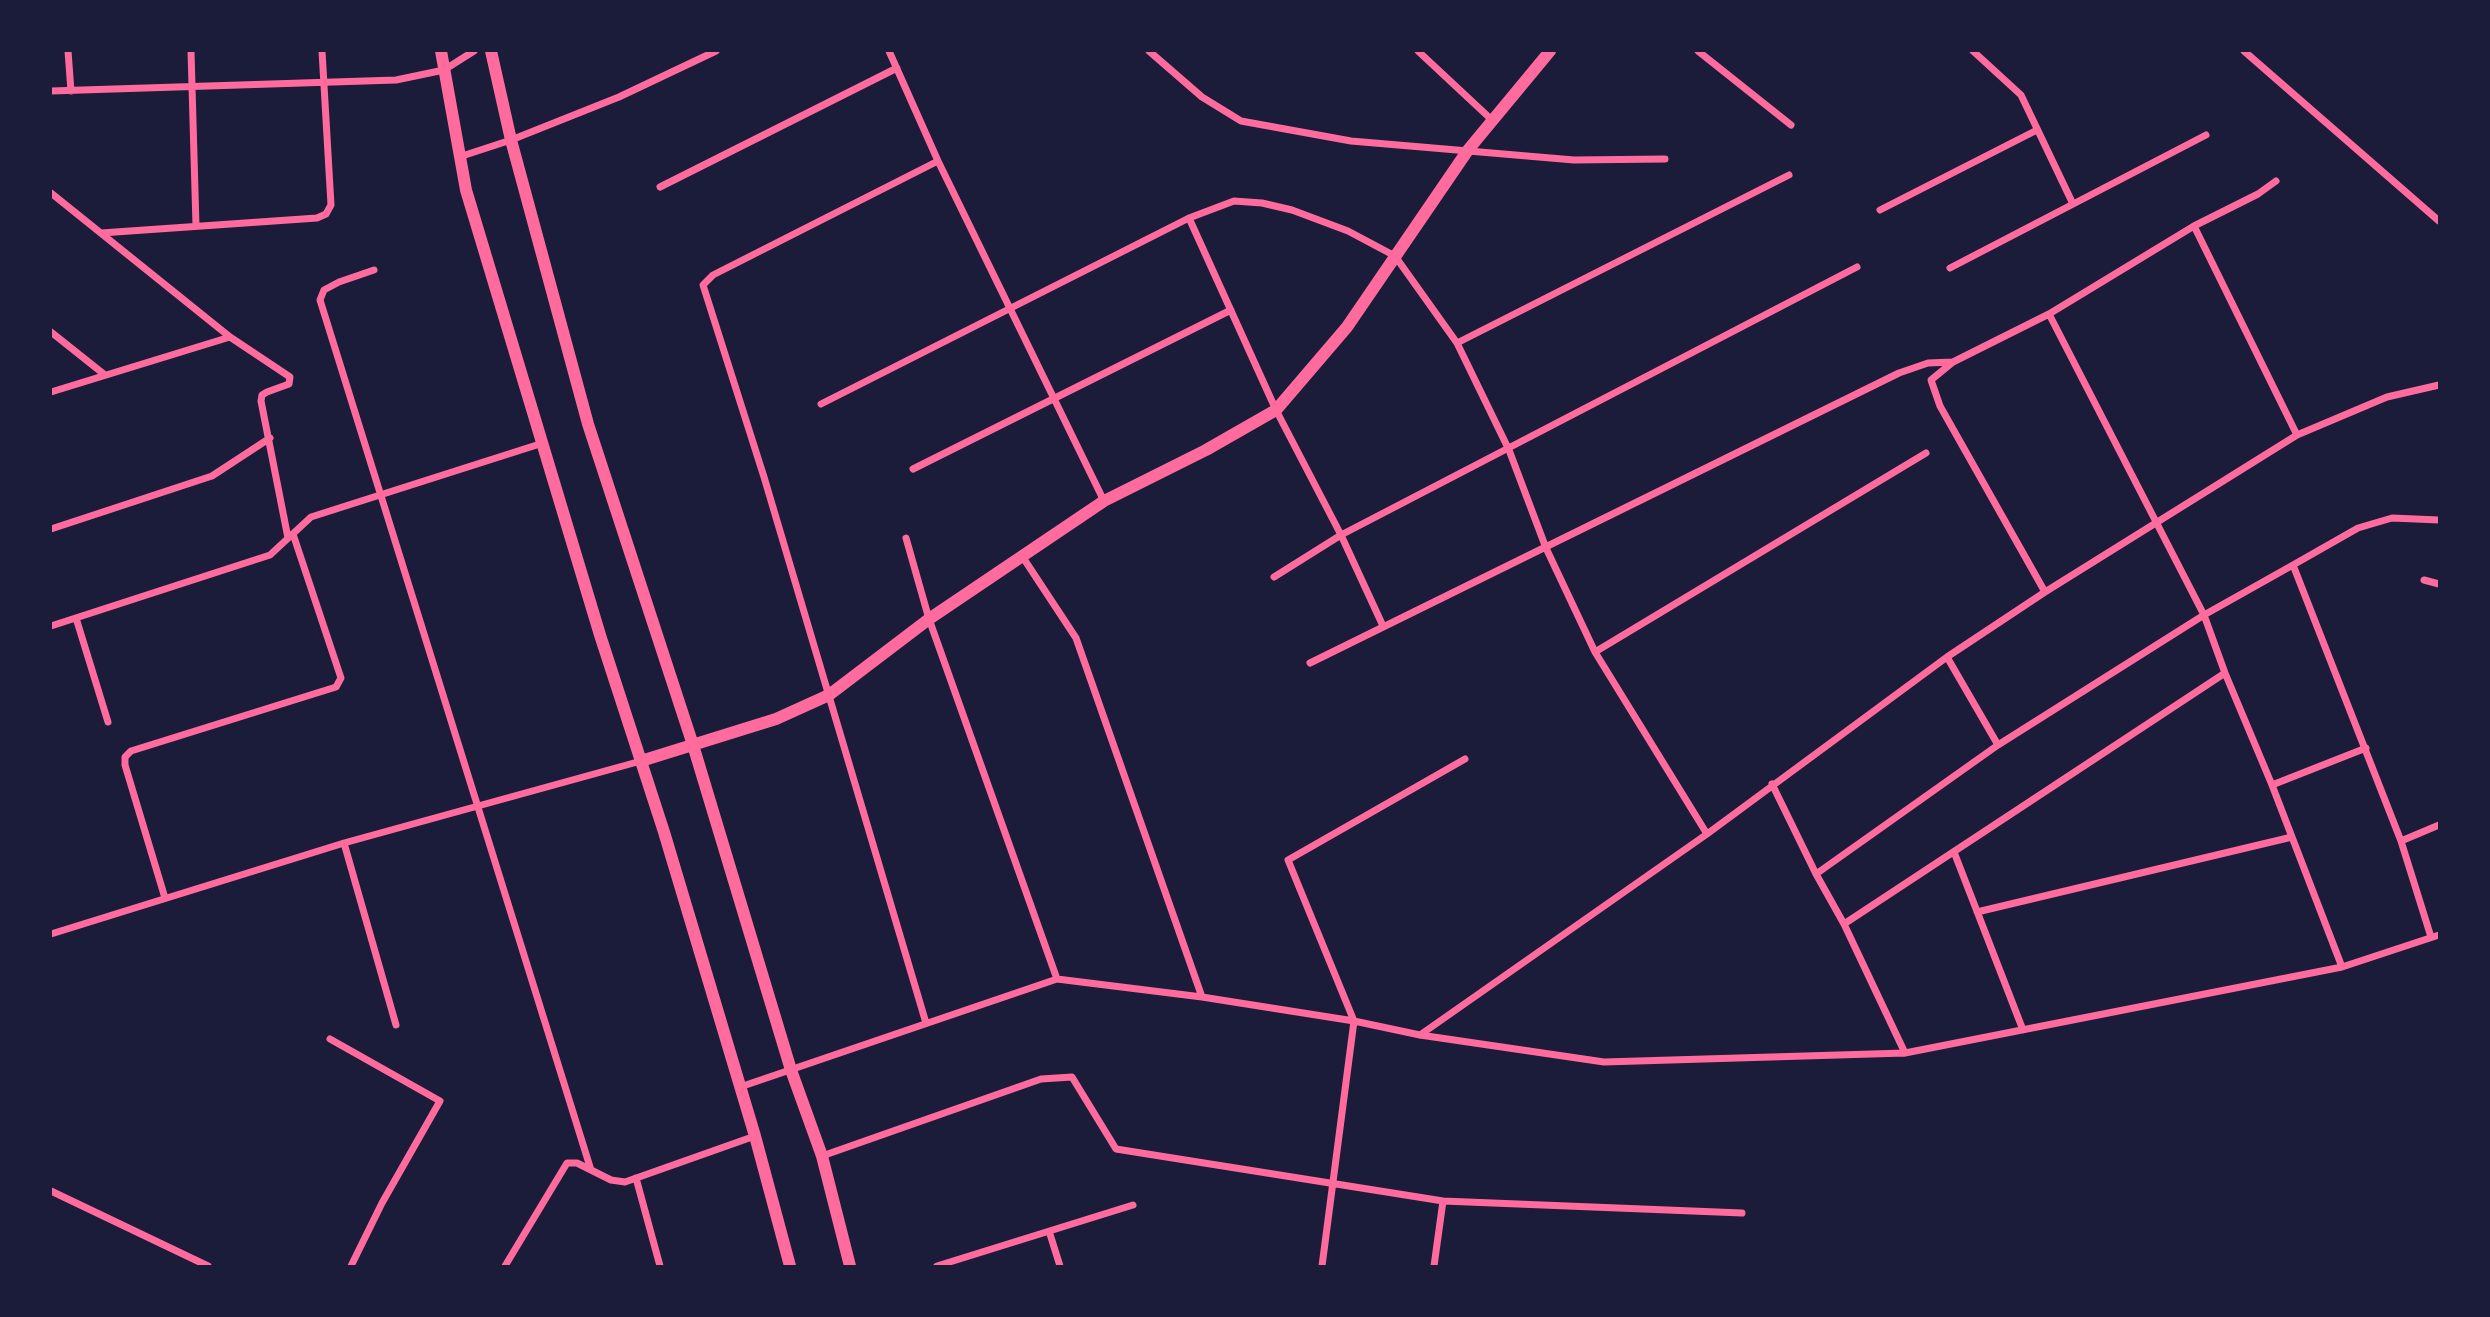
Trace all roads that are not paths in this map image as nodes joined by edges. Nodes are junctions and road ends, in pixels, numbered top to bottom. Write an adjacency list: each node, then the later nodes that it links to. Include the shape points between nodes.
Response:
1 (68, 51): 20 (street)
2 (191, 51): 18 (street)
3 (322, 51): 17 (street)
4 (441, 51): 16 (street)
5 (474, 51): 16 (street)
6 (491, 51): 25 (street)
7 (716, 51): 25 (street, via 619,97)
8 (889, 51): 15 (street)
9 (1149, 51): 26 (street, via 1202,97 1241,121 1351,141)
10 (1418, 51): 21 (street)
11 (1550, 51): 21 (street)
12 (1698, 51): 22 (street)
13 (1973, 51): 23 (street, via 2021,95)
14 (2244, 51): 37 (street)
15 (897, 68): 29 (street); 32 (street)
16 (444, 70): 17 (street, via 396,80); 27 (street)
17 (324, 82): 18 (street); 38 (street, via 331,205 326,214)
18 (192, 87): 20 (street); 38 (street)
19 (51, 91): 20 (street)
20 (71, 91)
21 (1493, 121): 26 (street)
22 (1791, 125)
23 (2038, 130): 34 (street); 35 (street)
24 (2206, 135): 34 (street)
25 (510, 140): 27 (street); 90 (street, via 588,424)
26 (1468, 150): 28 (street, via 1574,160); 41 (street)
27 (460, 157): 60 (street)
28 (1665, 159)
29 (938, 161): 45 (street); 88 (street, via 713,275 703,285)
30 (1789, 175): 50 (street)
31 (2276, 181): 39 (street)
32 (660, 187)
33 (51, 193): 40 (street)
34 (2073, 204): 43 (street)
35 (1880, 210)
36 (1189, 218): 41 (street, via 1234,201 1262,203 1348,231); 45 (street); 46 (street)
37 (2439, 221)
38 (196, 226): 40 (street)
39 (2193, 226): 47 (street); 58 (street)
40 (101, 233): 49 (street)
41 (1395, 256): 50 (street); 57 (street, via 1347,327)
42 (1857, 267): 61 (street)
43 (1950, 268)
44 (374, 270): 64 (street, via 338,282 324,290 320,300)
45 (1010, 309): 55 (street); 56 (street)
46 (1231, 310): 55 (street); 57 (street)
47 (2049, 314): 51 (street); 67 (street)
48 (51, 332): 52 (street)
49 (230, 337): 52 (street); 59 (street, via 290,377 289,384 262,396)
50 (1457, 343): 61 (street)
51 (1952, 362): 72 (street, via 1928,363 1899,373); 78 (street, via 1931,380 1940,406)
52 (105, 376): 54 (street)
53 (2439, 385): 58 (street, via 2387,397)
54 (51, 392)
55 (1055, 399): 63 (street); 65 (street)
56 (821, 404)
57 (1276, 410): 65 (street); 69 (street)
58 (2297, 435): 67 (street)
59 (270, 438): 68 (street, via 212,476); 70 (street)
60 (542, 443): 64 (street); 94 (street)
61 (1508, 450): 69 (street); 72 (street)
62 (1926, 453): 84 (street)
63 (913, 469)
64 (381, 495): 70 (street, via 311,517); 97 (street)
65 (1104, 501): 73 (street)
66 (2439, 520): 74 (street, via 2392,518 2358,528)
67 (2157, 521): 78 (street); 79 (street)
68 (51, 529)
69 (1341, 535): 75 (street); 83 (street)
70 (291, 536): 80 (street, via 270,555); 105 (street, via 341,678 336,687 131,751 125,757)
71 (906, 538): 81 (street)
72 (1546, 548): 83 (street); 84 (street)
73 (1022, 556): 81 (street); 112 (street, via 1076,638)
74 (2293, 565): 79 (street); 92 (street)
75 (1275, 577)
76 (2424, 580): 77 (street)
77 (2439, 584)
78 (2045, 592): 85 (street)
79 (2204, 615): 87 (street); 91 (street)
80 (76, 618): 82 (street); 89 (street)
81 (929, 619): 88 (street); 111 (street)
82 (51, 626)
83 (1383, 626): 86 (street)
84 (1595, 652): 99 (street)
85 (1947, 657): 91 (street); 95 (street)
86 (1310, 663)
87 (2225, 673): 96 (street); 103 (street)
88 (829, 695): 90 (street, via 776,719); 114 (street)
89 (108, 722)
90 (693, 745): 94 (street); 120 (street)
91 (1998, 745): 104 (street)
92 (2365, 748): 96 (street); 101 (street)
93 (1465, 760): 113 (street, via 1288,860)
94 (641, 761): 97 (street); 121 (street)
95 (1772, 784): 99 (street); 104 (street)
96 (2272, 785): 100 (street)
97 (478, 806): 102 (street); 124 (street)
98 (2439, 825): 101 (street)
99 (1707, 834): 117 (street)
100 (2292, 837): 106 (street); 110 (street)
101 (2401, 841): 109 (street)
102 (344, 843): 105 (street); 115 (street)
103 (1954, 852): 106 (street); 107 (street)
104 (1816, 874): 107 (street)
105 (165, 898): 108 (street)
106 (1977, 912): 116 (street)
107 (1844, 924): 119 (street)
108 (51, 934)
109 (2435, 936): 110 (street)
110 (2342, 967): 116 (street)
111 (1057, 979): 112 (street); 114 (street)
112 (1202, 997): 113 (street)
113 (1354, 1021): 117 (street); 126 (street)
114 (926, 1023): 120 (street)
115 (396, 1025)
116 (2023, 1030): 119 (street)
117 (1420, 1035): 119 (street, via 1604,1062)
118 (330, 1039): 133 (street, via 440,1101)
119 (1905, 1053)
120 (791, 1070): 121 (street); 123 (street)
121 (740, 1087): 122 (street)
122 (755, 1136): 125 (street); 136 (street)
123 (822, 1156): 126 (street, via 1041,1079 1072,1077 1116,1149); 137 (street)
124 (591, 1170): 125 (street, via 619,1182); 134 (street, via 567,1163)
125 (636, 1178): 135 (street)
126 (1334, 1182): 128 (street); 140 (street)
127 (51, 1191): 132 (street)
128 (1443, 1201): 130 (street); 141 (street)
129 (1133, 1205): 131 (street)
130 (1742, 1213)
131 (1049, 1231): 138 (street); 139 (street)
132 (208, 1266)
133 (351, 1266)
134 (505, 1266)
135 (660, 1266)
136 (790, 1266)
137 (850, 1266)
138 (937, 1266)
139 (1060, 1266)
140 (1322, 1266)
141 (1434, 1266)

